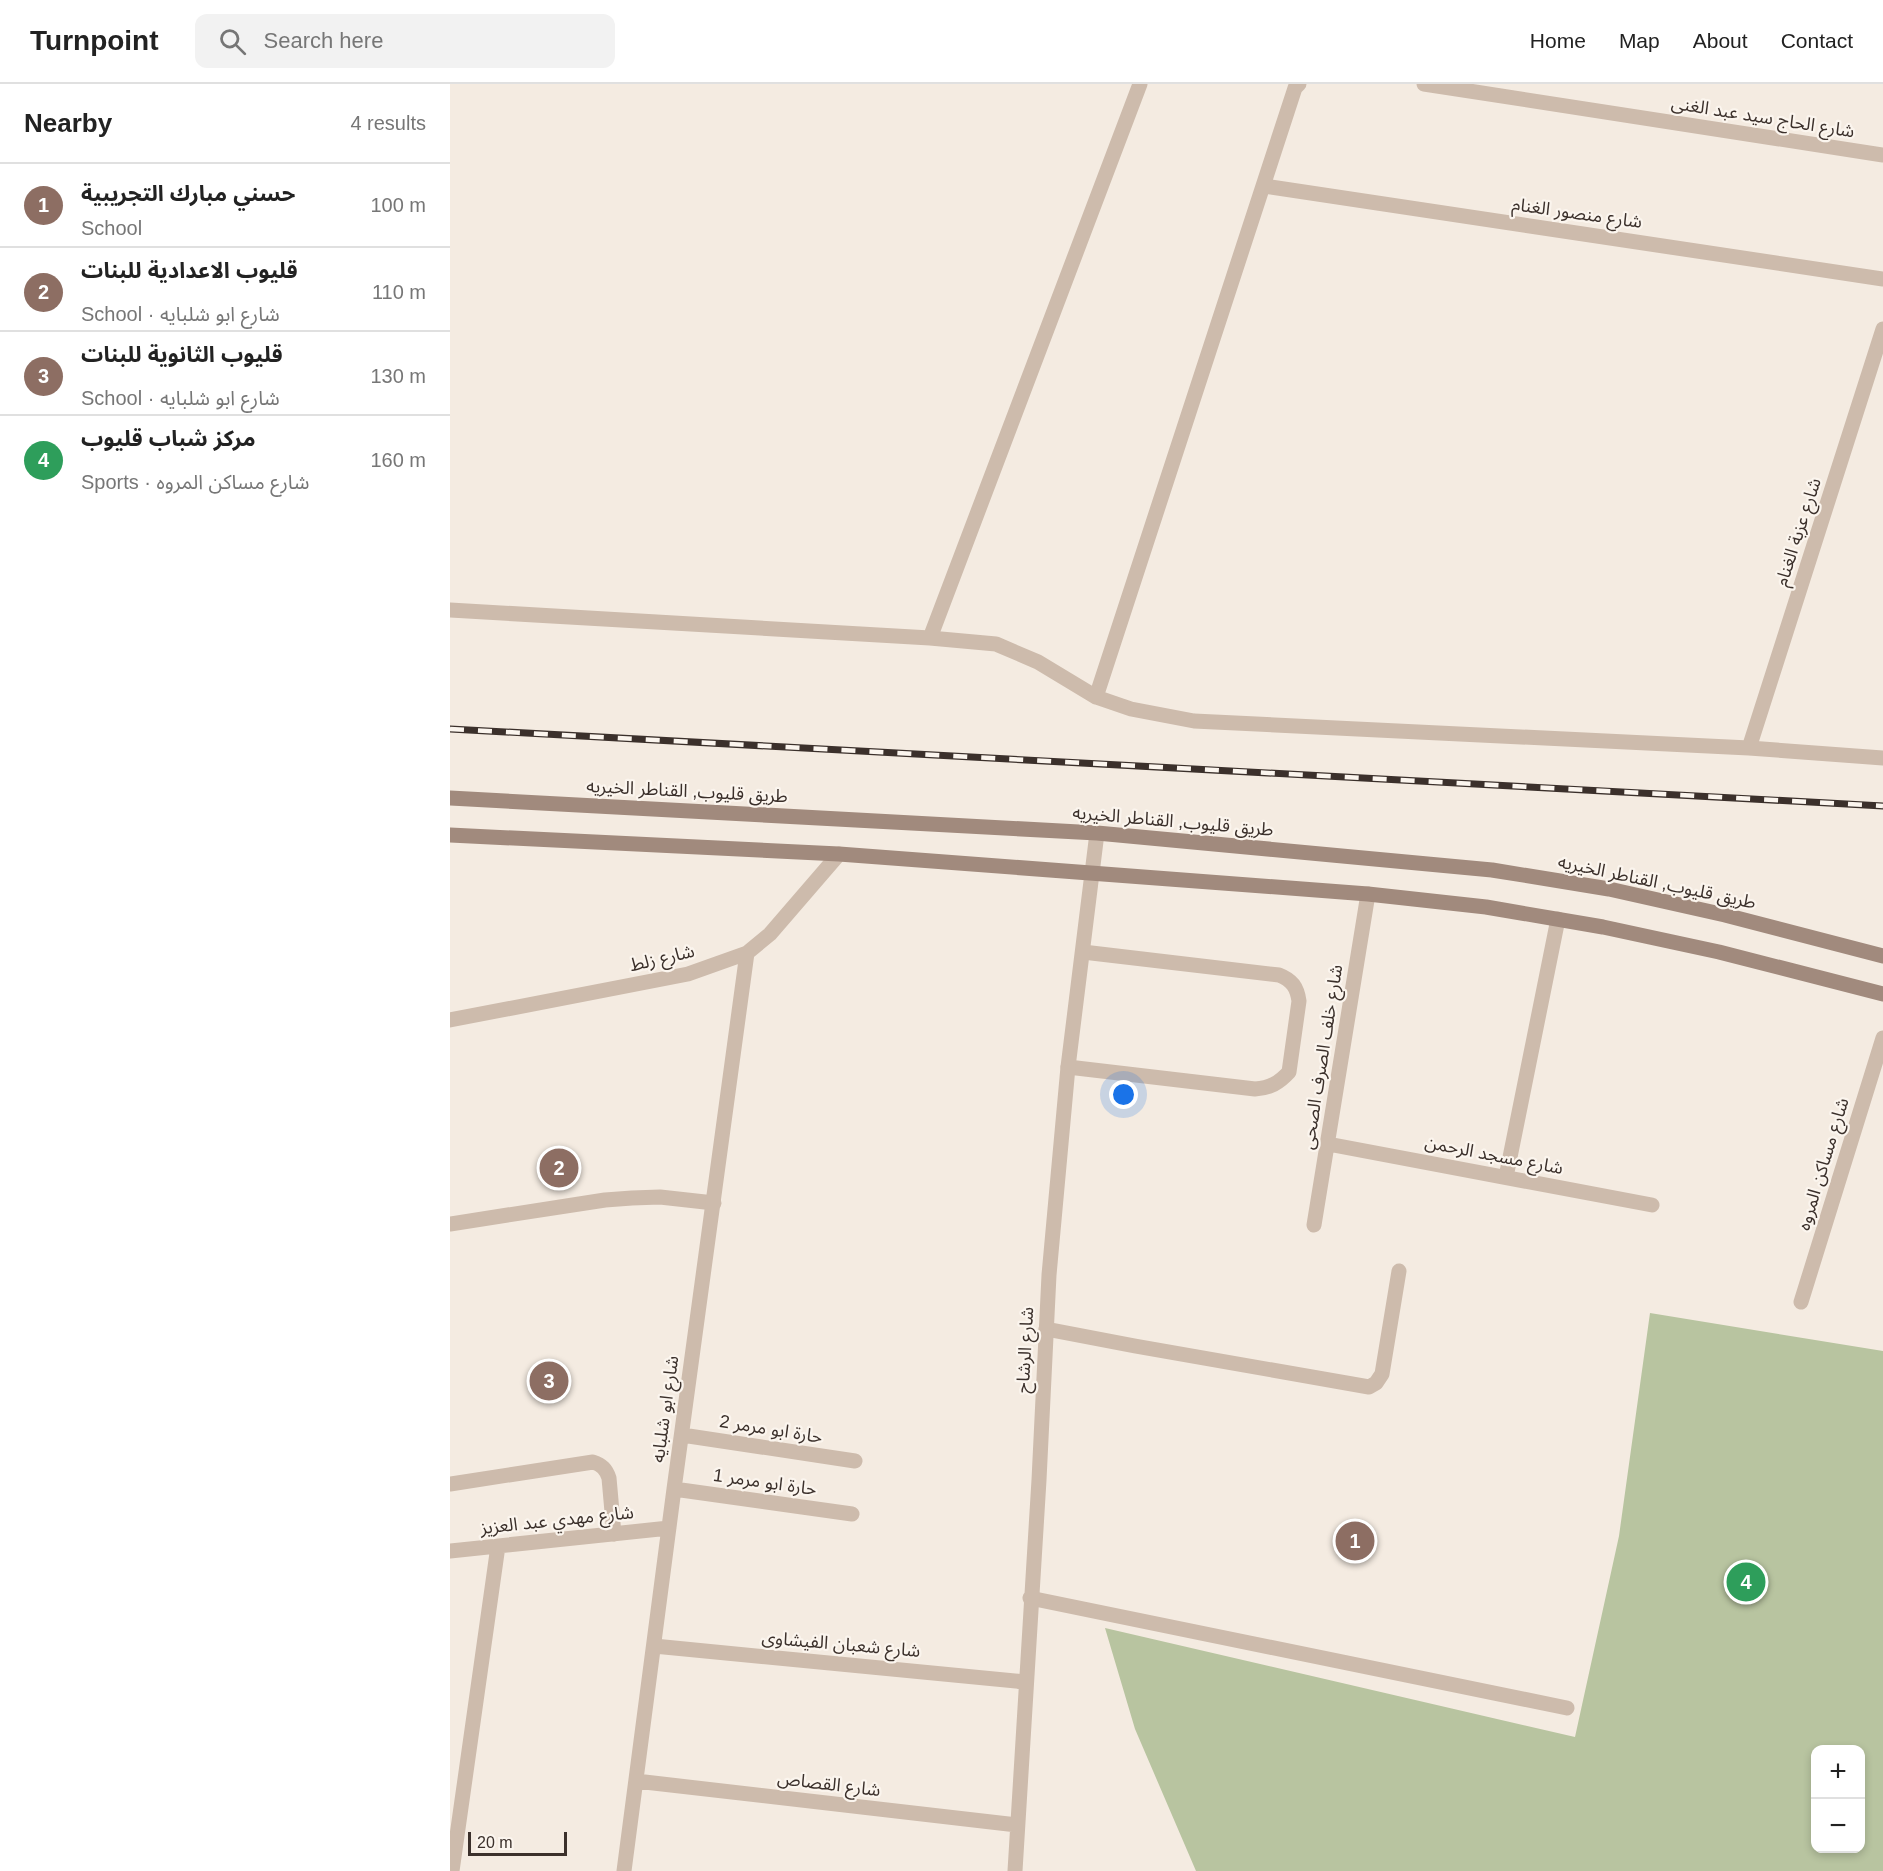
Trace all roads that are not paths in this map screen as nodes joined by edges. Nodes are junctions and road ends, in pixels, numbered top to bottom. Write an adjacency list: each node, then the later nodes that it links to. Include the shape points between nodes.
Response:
1 (1140, 84): 9 (street)
2 (1299, 84): 5 (street)
3 (1424, 84): 4 (street, شارع الحاج سيد عبد الغنى)
4 (1883, 156)
5 (1264, 186): 6 (street, شارع منصور الغنام); 10 (street)
6 (1883, 279)
7 (1883, 329): 11 (street, شارع عزبة الغنام)
8 (450, 610): 9 (street)
9 (930, 638): 10 (street, via 996,644 1038,662)
10 (1096, 697): 11 (street, via 1131,709 1194,721)
11 (1749, 748): 12 (street)
12 (1883, 758)
13 (450, 798): 14 (main road, طريق قليوب, القناطر الخيريه)
14 (1097, 833): 17 (street, شارع الرشاح); 22 (main road, طريق قليوب, القناطر الخيريه, via 1504,872 1609,889)
15 (450, 835): 16 (main road)
16 (839, 854): 17 (main road); 21 (street, شارع زلط, via 770,934)
17 (1092, 872): 18 (main road); 20 (street, شارع الرشاح)
18 (1368, 894): 19 (main road, via 1486,907); 27 (street, شارع خلف الصرف الصحى)
19 (1558, 920): 23 (main road, via 1719,952); 28 (street)
20 (1083, 952): 26 (street, شارع الرشاح); 26 (street, via 1279,975 1292,982 1299,1001 1289,1072 1283,1080 1265,1088)
21 (747, 953): 24 (street, شارع زلط, via 688,974); 29 (street, شارع ابو شلبايه)
22 (1883, 956)
23 (1883, 994)
24 (450, 1020)
25 (1883, 1038): 34 (street, شارع مساكن المروه)
26 (1068, 1067): 35 (street, شارع الرشاح)
27 (1328, 1144): 28 (street, شارع مسجد الرحمن); 32 (street, شارع خلف الصرف الصحى)
28 (1506, 1178): 30 (street, شارع مسجد الرحمن)
29 (714, 1203): 31 (street, via 660,1197 605,1200); 36 (street, شارع ابو شلبايه)
30 (1652, 1205)
31 (450, 1224)
32 (1314, 1226)
33 (1399, 1271): 35 (street, via 1382,1374 1369,1387)
34 (1801, 1302)
35 (1046, 1329): 45 (street, شارع الرشاح)
36 (682, 1435): 37 (street, حارة ابو مرمر 2); 39 (street, شارع ابو شلبايه)
37 (855, 1461)
38 (450, 1484): 42 (street, via 593,1462 606,1470 609,1478)
39 (674, 1489): 40 (street, حارة ابو مرمر 1); 41 (street, شارع ابو شلبايه)
40 (852, 1514)
41 (669, 1528): 42 (street, شارع مهدي عبد العزيز); 46 (street, شارع ابو شلبايه)
42 (614, 1534): 43 (street, شارع مهدي عبد العزيز)
43 (498, 1546): 44 (street, شارع مهدي عبد العزيز); 51 (street)
44 (450, 1551)
45 (1030, 1598): 47 (street, شارع الرشاح); 48 (street)
46 (654, 1646): 47 (street, شارع شعبان الفيشاوى); 49 (street, شارع ابو شلبايه)
47 (1025, 1682): 50 (street, شارع الرشاح)
48 (1567, 1708)
49 (636, 1781): 50 (street, شارع القصاص); 52 (street, شارع ابو شلبايه)
50 (1017, 1825): 53 (street, شارع الرشاح)
51 (452, 1871)
52 (624, 1871)
53 (1015, 1871)

